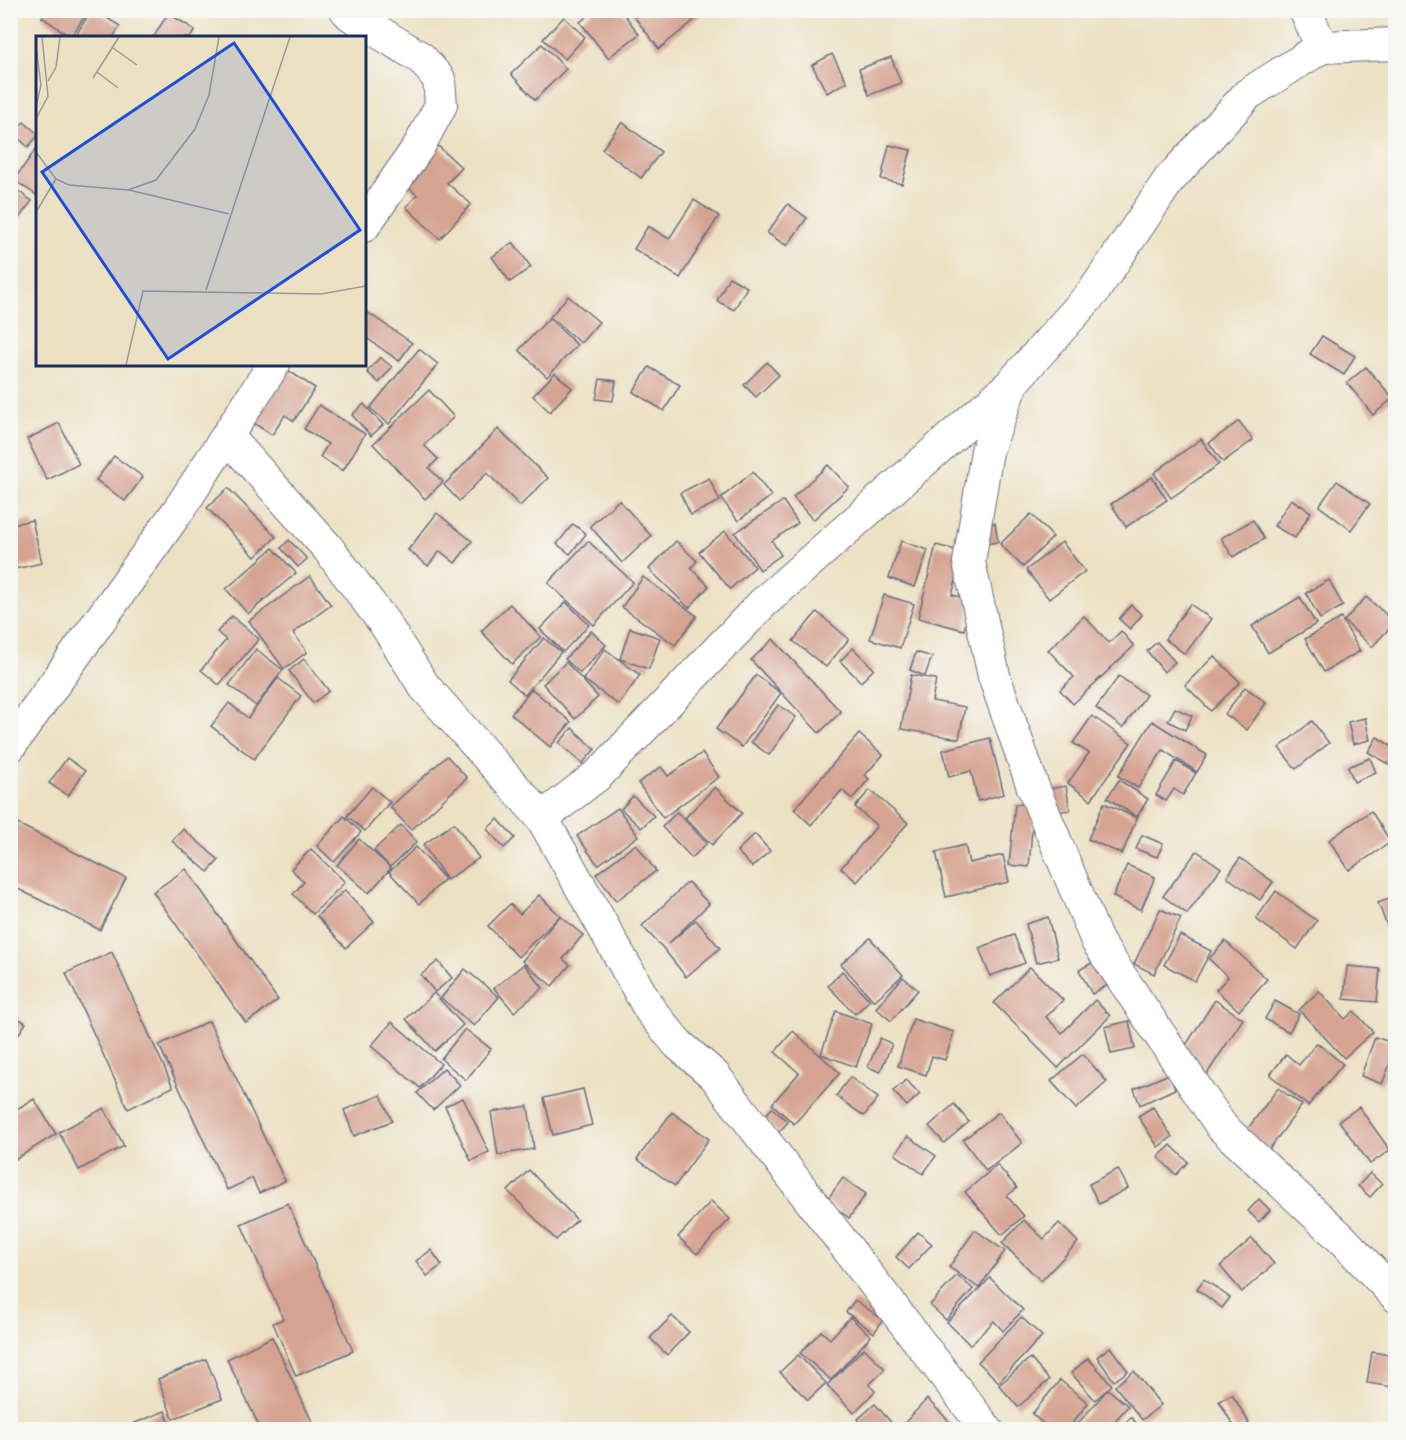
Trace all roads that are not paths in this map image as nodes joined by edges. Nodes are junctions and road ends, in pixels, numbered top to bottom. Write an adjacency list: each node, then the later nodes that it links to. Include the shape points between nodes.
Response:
1 (346, 10): 5 (street, via 421,58 439,79 441,105 419,146)
2 (1305, 10): 4 (street)
3 (1395, 44): 4 (street)
4 (1322, 47): 7 (street, via 1248,94 1169,180 1094,291)
5 (366, 223)
6 (273, 366): 8 (street)
7 (1012, 383): 10 (street, via 763,603 599,774); 11 (street, via 987,451 969,562 994,676 1033,787 1097,940 1222,1127 1342,1239)
8 (227, 436): 9 (street); 10 (street, via 327,547 385,624 424,686)
9 (10, 746)
10 (542, 818): 12 (street, via 650,1010 678,1044 714,1075)
11 (1395, 1296)
12 (987, 1430)

